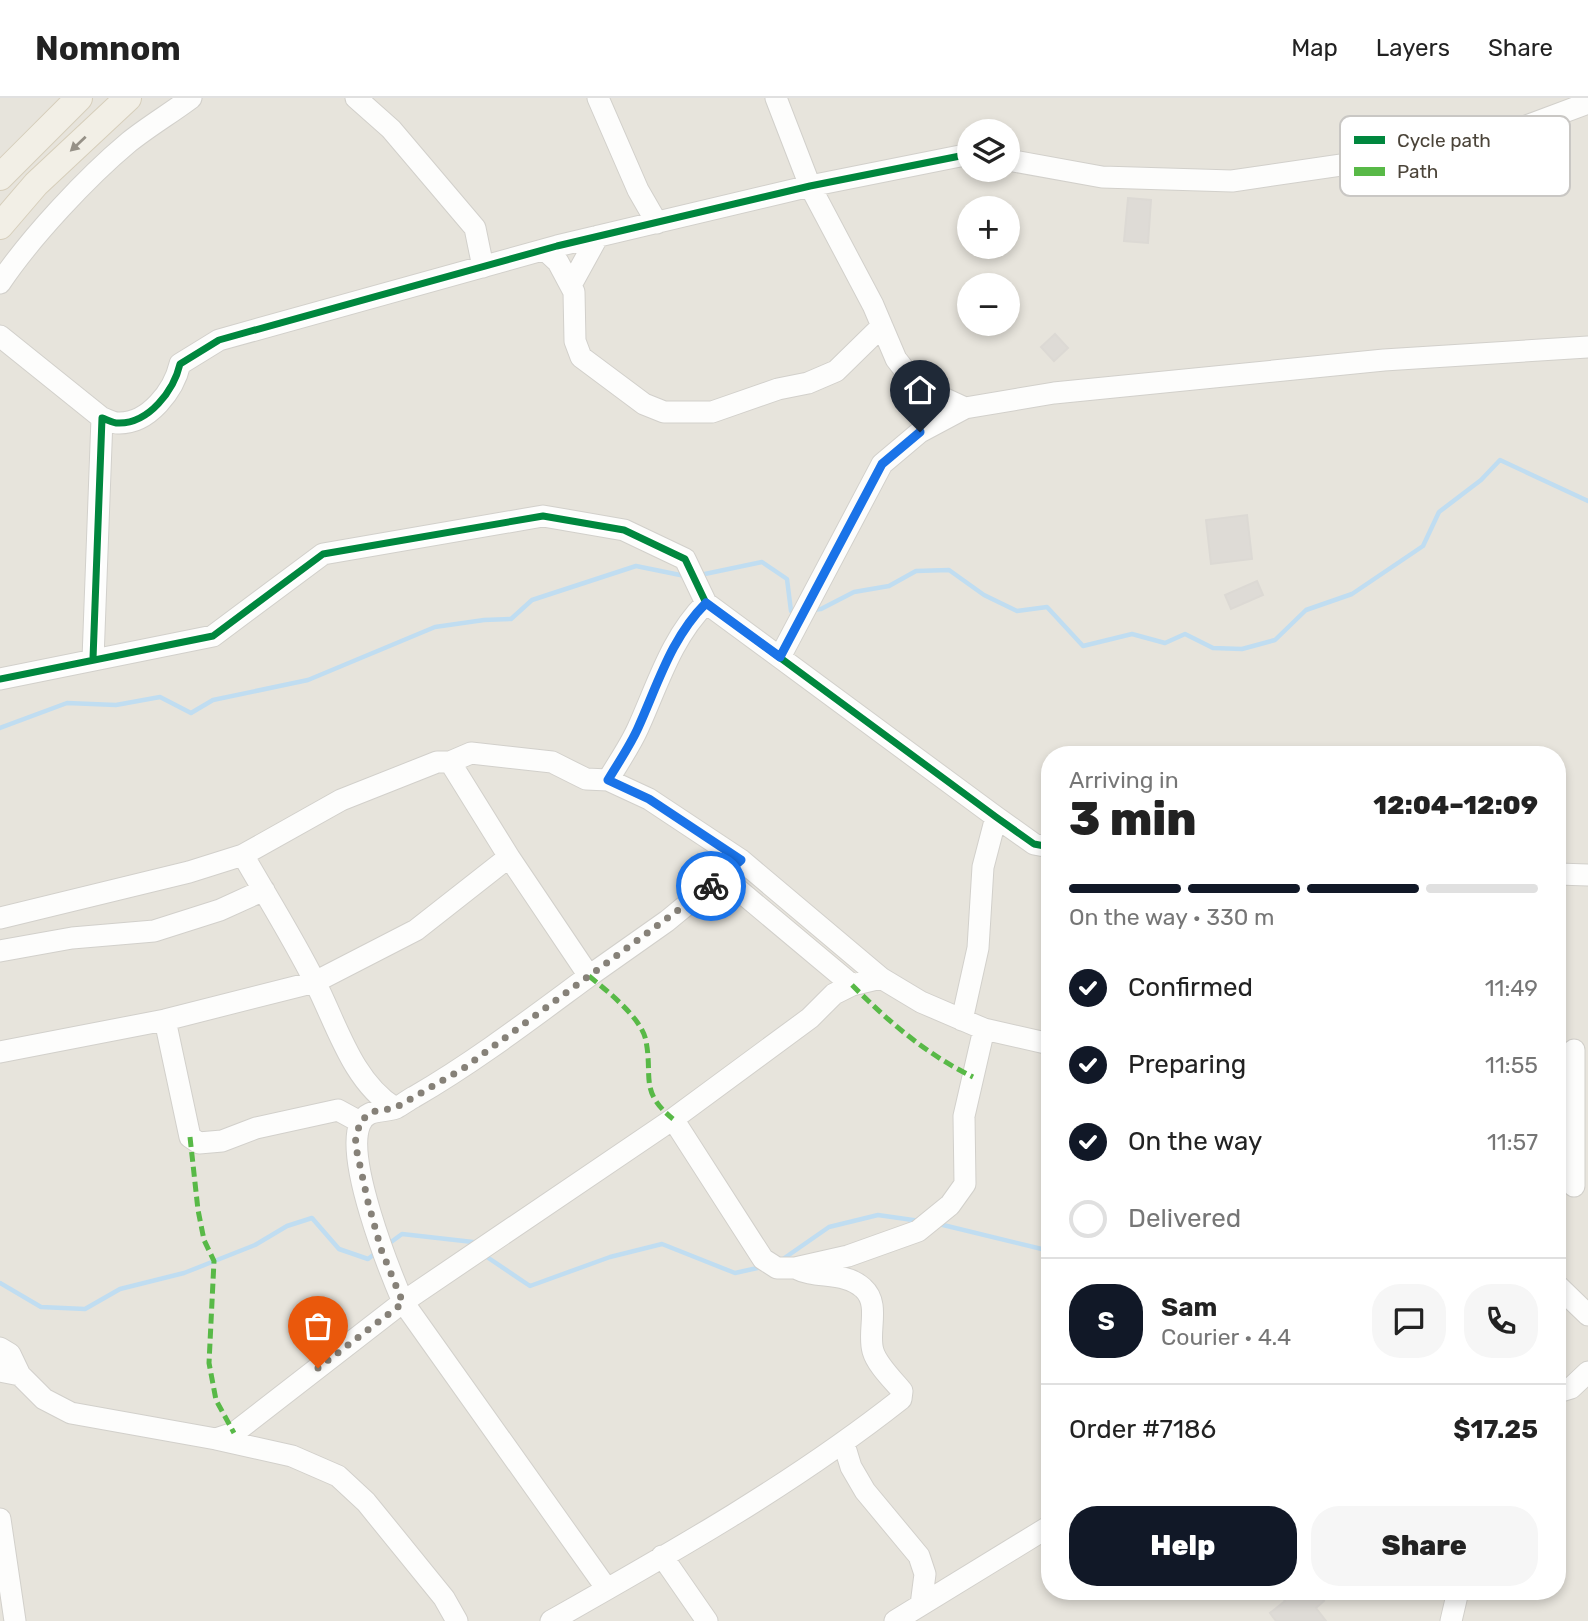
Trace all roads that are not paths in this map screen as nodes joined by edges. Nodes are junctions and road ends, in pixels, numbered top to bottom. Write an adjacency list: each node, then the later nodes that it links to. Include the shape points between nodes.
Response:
1 (79, 98): 12 (main road)
2 (128, 98): 15 (main road, one-way to 15, via 36,184)
3 (191, 98): 19 (street, via 110,161 41,231)
4 (356, 98): 18 (street, via 391,129 475,228)
5 (598, 98): 14 (street)
6 (776, 98): 13 (street)
7 (1588, 103): 8 (street)
8 (1553, 116)
9 (957, 156): 13 (street)
10 (1020, 162): 11 (street, via 1102,177 1232,181)
11 (1340, 164)
12 (0, 177)
13 (810, 186): 14 (street); 21 (street)
14 (657, 222): 16 (street)
15 (0, 226)
16 (598, 236): 17 (street); 20 (street)
17 (545, 250): 18 (street); 20 (street)
18 (483, 267): 25 (street, via 219,340 180,364 176,383 162,402 118,423)
19 (0, 283)
20 (571, 285): 21 (street, via 575,341 581,357 644,404 664,412 712,412 808,383 836,371)
21 (882, 326): 24 (street, via 896,359 917,386)
22 (0, 336): 25 (street)
23 (1588, 347): 24 (street, via 1384,360 1081,390)
24 (965, 408): 27 (street, via 920,432 882,464)
25 (102, 418): 28 (street)
26 (706, 603): 27 (street); 28 (street, via 685,559 624,530 542,516 323,554 213,636); 31 (street, via 689,620 670,653 638,729)
27 (780, 657): 32 (street)
28 (93, 659): 29 (street)
29 (0, 679)
30 (450, 762): 31 (street, via 471,753 493,754 552,762 586,779); 34 (street, via 438,762 341,800); 35 (street)
31 (608, 780): 36 (street, via 649,799)
32 (996, 817): 33 (street); 48 (street, via 983,867 978,948)
33 (1041, 845)
34 (243, 855): 40 (street); 41 (street)
35 (509, 858): 43 (street); 45 (street, via 416,930)
36 (741, 860): 39 (street); 44 (street)
37 (1566, 874): 38 (street)
38 (1588, 875)
39 (723, 877): 43 (street); 46 (street)
40 (264, 890): 42 (street, via 154,932 72,938); 45 (street)
41 (0, 918)
42 (0, 951)
43 (589, 976): 53 (street, via 464,1068)
44 (881, 978): 46 (street); 48 (street)
45 (315, 982): 47 (street); 53 (street, via 348,1055 379,1098)
46 (852, 985): 54 (street, via 834,994 810,1018)
47 (165, 1020): 52 (street); 55 (street, via 190,1137 199,1143 338,1110)
48 (962, 1020): 49 (street)
49 (984, 1029): 50 (street); 57 (street, via 964,1116 965,1184 950,1205 918,1231 848,1256)
50 (1041, 1042)
51 (1573, 1050): 56 (street)
52 (0, 1052)
53 (395, 1108): 55 (street, via 371,1112)
54 (673, 1119): 57 (street, via 763,1259 777,1268); 59 (street)
55 (360, 1122): 59 (street, via 355,1143 368,1202)
56 (1573, 1187)
57 (795, 1268): 66 (street, via 807,1274 841,1277 863,1287 871,1299 874,1355 902,1391 901,1399)
58 (1566, 1294): 60 (street)
59 (403, 1303): 65 (street, via 234,1433); 70 (street)
60 (1588, 1315)
61 (0, 1348): 63 (street, via 10,1354)
62 (1588, 1372): 64 (street)
63 (10, 1373): 65 (street, via 71,1413)
64 (1566, 1390)
65 (216, 1439): 74 (street, via 292,1456 338,1476 366,1502 444,1598)
66 (844, 1444): 69 (street); 72 (street, via 865,1492 919,1556 925,1574)
67 (0, 1519): 73 (street)
68 (1041, 1532): 72 (street)
69 (662, 1556): 70 (street); 76 (street)
70 (607, 1589): 75 (street)
71 (1456, 1600): 78 (street)
72 (921, 1605): 77 (street)
73 (15, 1621)
74 (457, 1621)
75 (551, 1621)
76 (707, 1621)
77 (895, 1621)
78 (1451, 1621)

